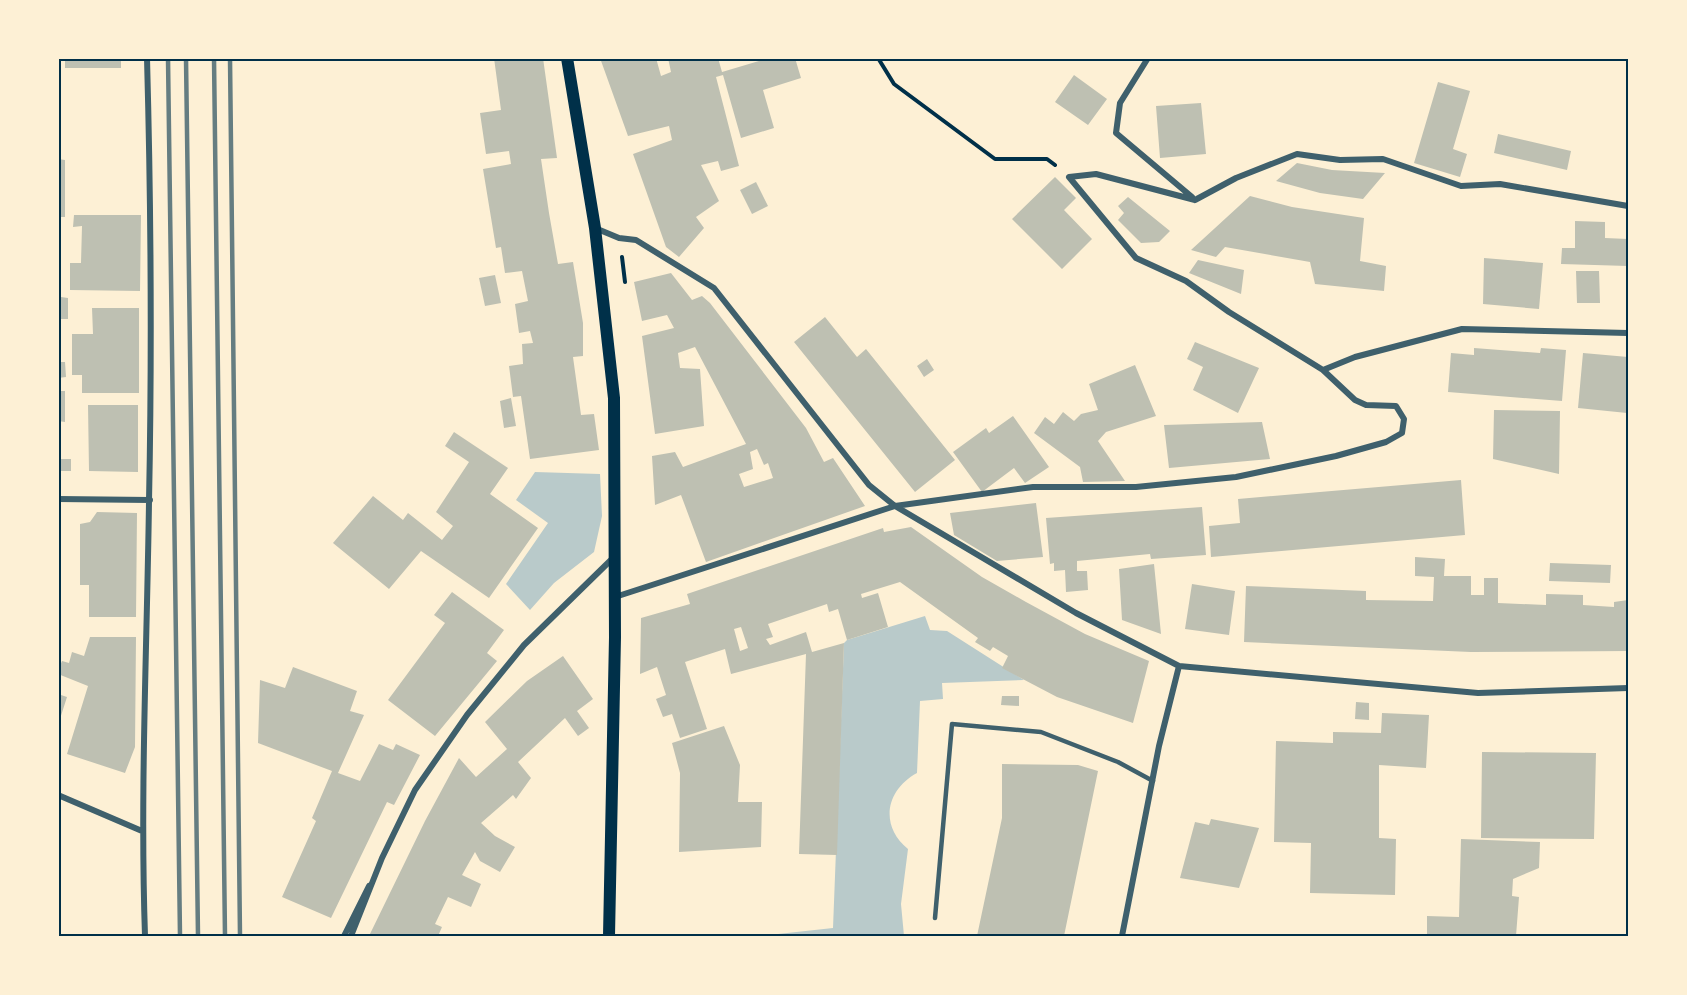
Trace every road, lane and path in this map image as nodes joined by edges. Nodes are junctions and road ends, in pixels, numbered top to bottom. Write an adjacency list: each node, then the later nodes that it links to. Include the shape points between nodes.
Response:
1 (147, 58): 12 (street)
2 (567, 58): 8 (main road)
3 (878, 58): 5 (path, via 894,84 995,159 1047,159)
4 (1148, 58): 6 (street, via 1120,103 1116,133)
5 (1070, 177): 6 (street, via 1096,174); 10 (street, via 1136,258 1186,281)
6 (1195, 200): 7 (street, via 1236,178 1297,154 1340,160 1383,159 1461,186 1500,184)
7 (1629, 206)
8 (595, 228): 13 (street, via 636,240 714,288 869,485); 14 (main road, via 614,398)
9 (1629, 333): 10 (street, via 1462,329 1355,357)
10 (1323, 370): 13 (street, via 1355,400 1366,405 1395,406 1404,419 1402,433 1386,442 1336,456 1236,477 1136,487 1033,487)
11 (58, 499): 12 (street)
12 (150, 500): 20 (street)
13 (895, 506): 15 (street); 16 (street, via 1076,613)
14 (614, 557): 15 (main road); 21 (street, via 524,645 467,715 415,789)
15 (614, 597): 26 (main road)
16 (1179, 666): 17 (street, via 1478,693); 18 (street)
17 (1629, 688)
18 (1153, 781): 22 (lane, via 1118,762 1041,732 952,724); 27 (street)
19 (58, 795): 20 (street)
20 (142, 831): 23 (street)
21 (382, 858): 24 (street); 25 (street)
22 (935, 918)
23 (145, 936)
24 (344, 936)
25 (351, 936)
26 (609, 936)
27 (1122, 936)

